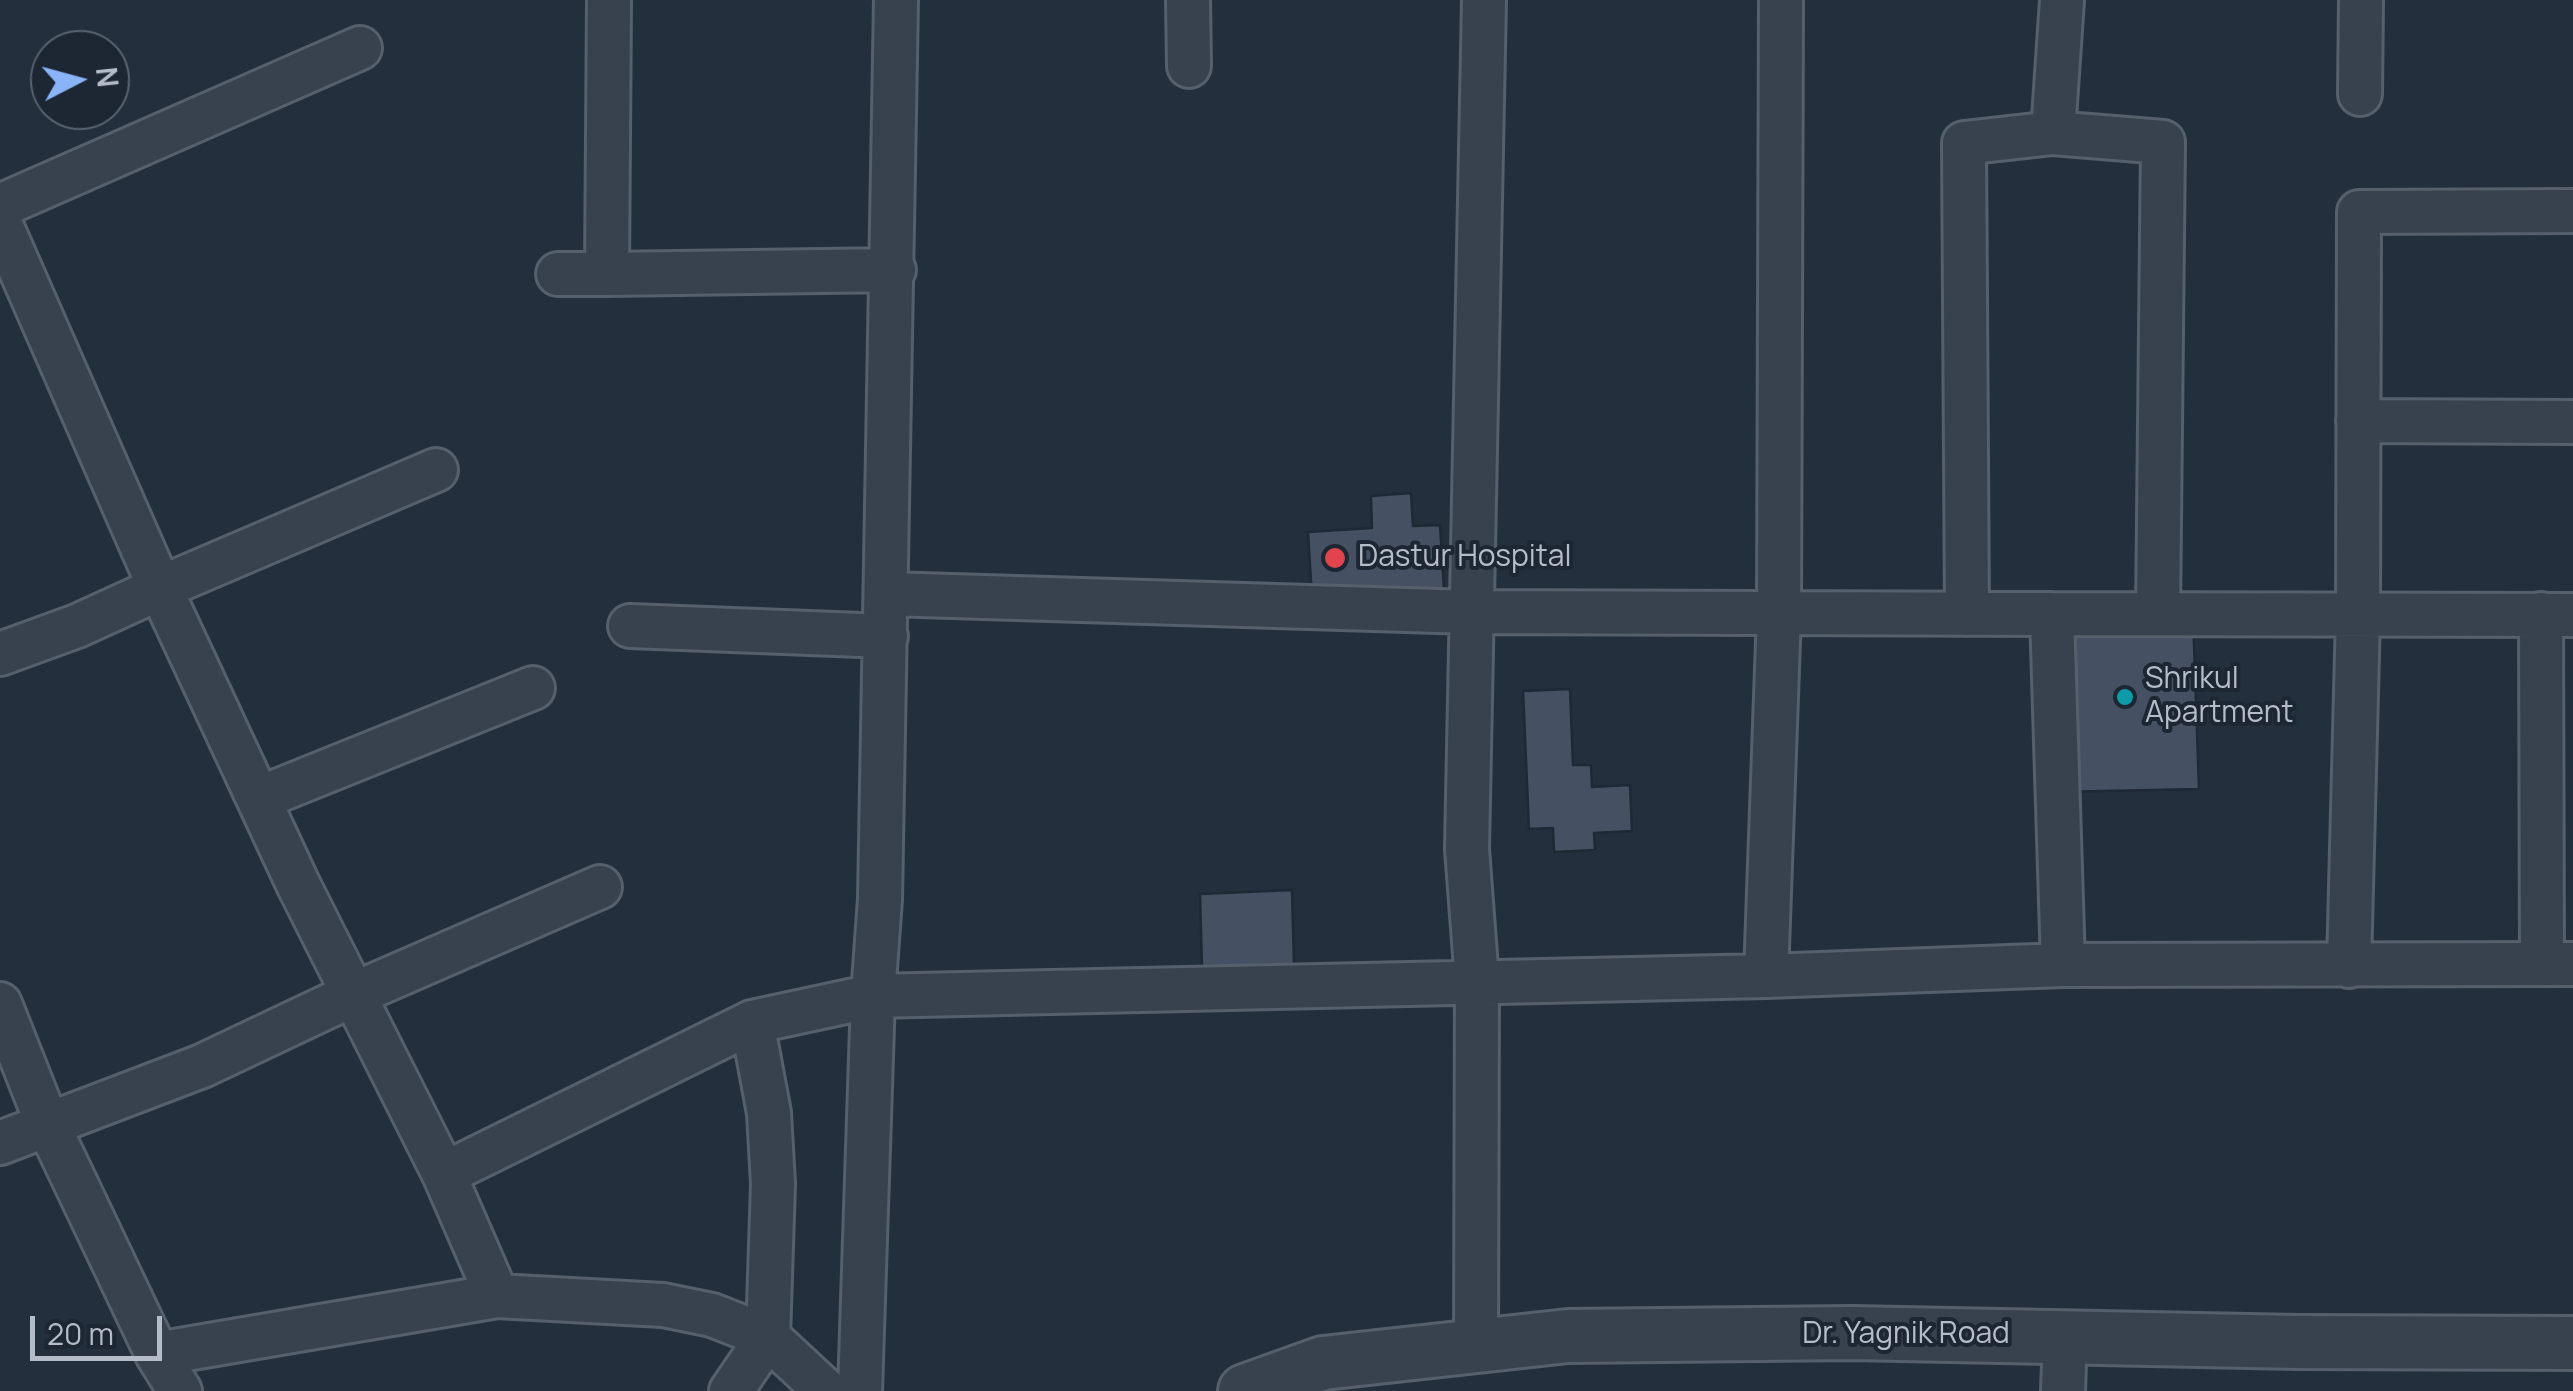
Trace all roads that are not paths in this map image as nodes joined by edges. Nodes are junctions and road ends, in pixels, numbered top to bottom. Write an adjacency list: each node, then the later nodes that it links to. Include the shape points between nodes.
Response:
1 (608, 0): 17 (street)
2 (896, 0): 15 (street)
3 (1188, 0): 9 (street)
4 (1484, 0): 22 (street)
5 (1780, 0): 23 (street)
6 (2062, 0): 11 (street)
7 (2361, 0): 10 (street)
8 (360, 48): 12 (street)
9 (1189, 66)
10 (2360, 94)
11 (2053, 133): 24 (street, via 1964,143); 26 (street, via 2163,142)
12 (0, 206)
13 (2573, 211): 18 (street, via 2359,212)
14 (0, 223): 21 (street)
15 (894, 270): 17 (street); 29 (street)
16 (558, 274): 17 (street)
17 (606, 274)
18 (2358, 422): 19 (street); 27 (street)
19 (2573, 422)
20 (436, 470): 21 (street)
21 (160, 588): 31 (street); 33 (street)
22 (1472, 612): 23 (street); 29 (street); 39 (street, via 1467,850)
23 (1779, 613): 24 (street); 38 (street)
24 (1967, 614): 25 (street)
25 (2052, 614): 26 (street); 36 (street)
26 (2158, 614): 27 (street)
27 (2358, 614): 28 (street); 37 (street)
28 (2557, 614): 35 (street)
29 (886, 615): 30 (street); 41 (street)
30 (630, 626)
31 (0, 654)
32 (532, 688): 33 (street)
33 (260, 798): 40 (street)
34 (600, 887): 40 (street)
35 (2557, 964): 37 (street)
36 (2063, 965): 37 (street); 38 (street)
37 (2349, 966)
38 (1766, 976): 39 (street)
39 (1476, 981): 41 (street); 51 (street)
40 (352, 995): 44 (street, via 202,1066); 46 (street)
41 (873, 996): 43 (street); 56 (street)
42 (0, 1004): 44 (street)
43 (752, 1022): 46 (street); 48 (street, via 772,1149)
44 (47, 1123): 45 (street); 52 (street)
45 (0, 1143)
46 (444, 1174): 47 (street)
47 (497, 1296): 48 (street, via 663,1305); 52 (street)
48 (768, 1336): 54 (street); 55 (street)
49 (2065, 1336): 50 (street, Dr. Yagnik Road); 51 (street, Dr. Yagnik Road, via 1852,1332 1568,1336); 58 (street)
50 (2573, 1343)
51 (1476, 1344): 57 (street, Dr. Yagnik Road, via 1323,1363)
52 (157, 1354): 53 (street)
53 (180, 1391)
54 (730, 1391)
55 (826, 1391)
56 (860, 1391)
57 (1245, 1391)
58 (2063, 1391)

